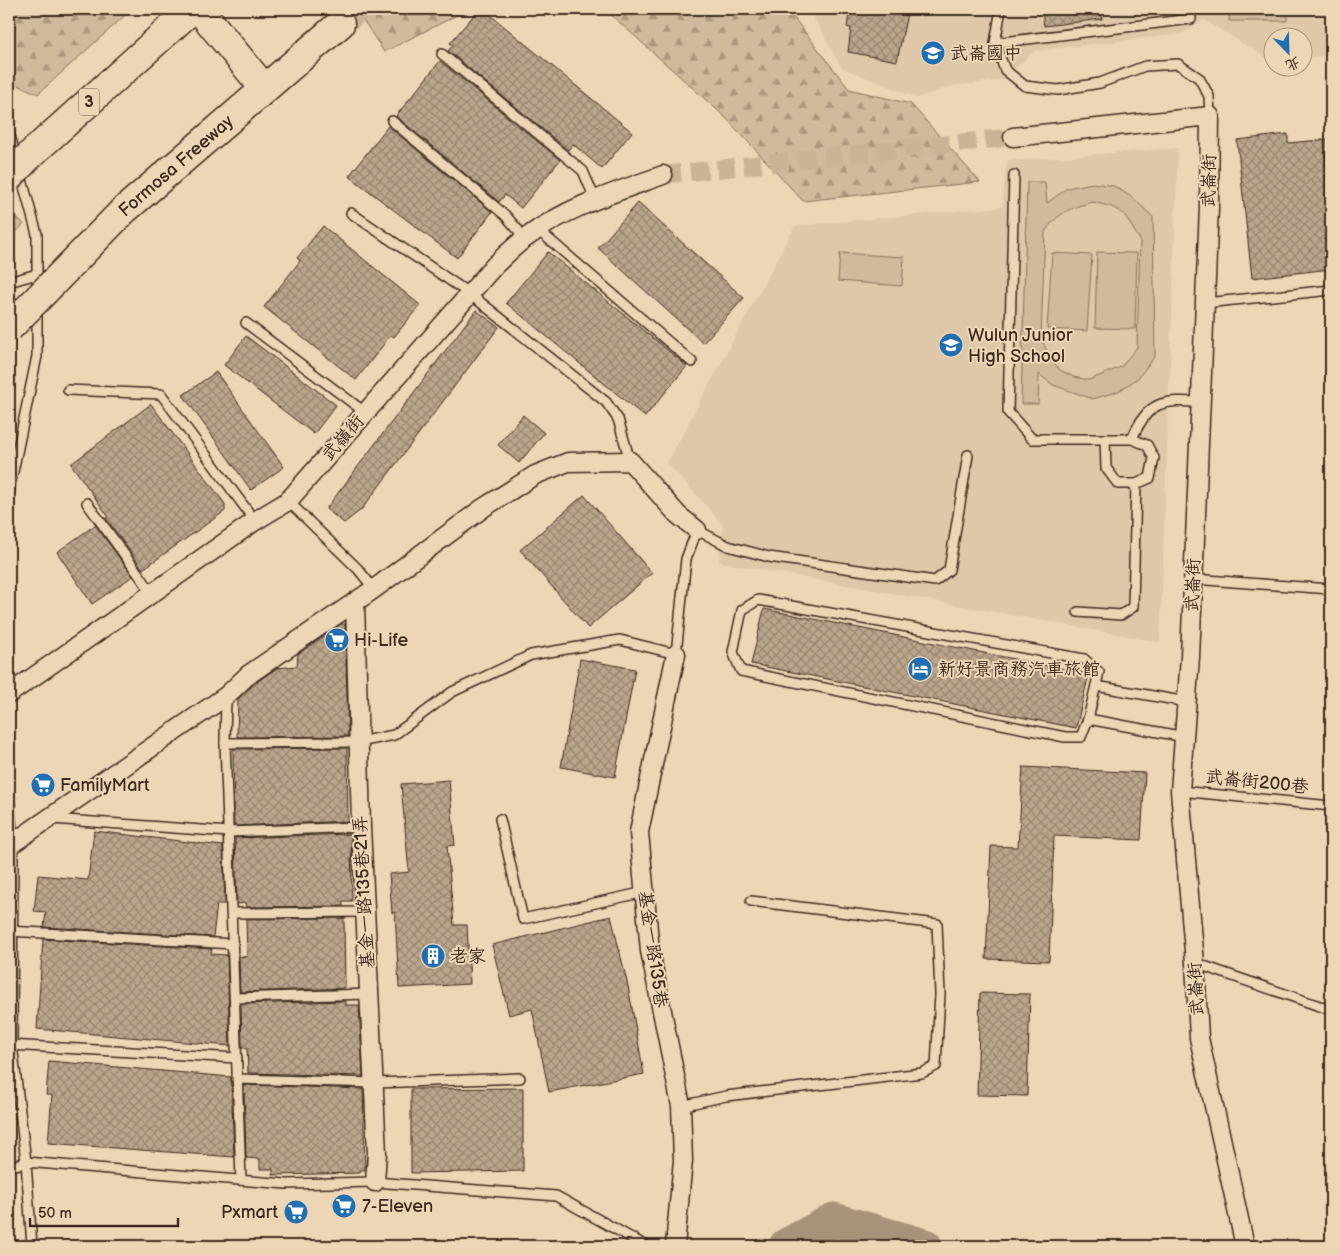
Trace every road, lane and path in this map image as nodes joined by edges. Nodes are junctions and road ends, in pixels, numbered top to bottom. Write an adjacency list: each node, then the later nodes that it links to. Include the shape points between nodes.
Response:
1 (192, 9): 13 (highway, 3, bridge)
2 (199, 9): 8 (highway)
3 (1001, 9): 6 (lane)
4 (1191, 9): 6 (lane, via 1191,19)
5 (340, 24): 8 (highway, Formosa Freeway)
6 (994, 43): 9 (lane, via 1006,70 1024,86 1058,90 1100,83 1145,66 1178,64 1199,78 1209,96)
7 (442, 54): 16 (lane, via 583,171)
8 (264, 88): 17 (highway, Formosa Freeway)
9 (1210, 116): 12 (street); 25 (street, 武崙街)
10 (392, 121): 19 (lane, via 504,216)
11 (9, 132): 20 (lane, via 38,234)
12 (1013, 137)
13 (9, 175)
14 (663, 175): 16 (street, 武嶺街)
15 (1014, 175): 32 (lane, via 1008,412 1032,439)
16 (595, 199): 19 (street, 武嶺街)
17 (122, 212): 24 (highway, Formosa Freeway, bridge); 27 (highway, bridge)
18 (351, 213): 23 (lane)
19 (531, 234): 23 (street, 武嶺街, via 495,265); 28 (lane)
20 (37, 274): 21 (lane); 37 (lane, via 37,356)
21 (9, 282)
22 (1331, 290): 25 (lane)
23 (470, 294): 31 (street, 武嶺街); 35 (lane, via 606,402 618,419)
24 (9, 302)
25 (1205, 304): 30 (street, 武崙街)
26 (246, 323): 31 (lane)
27 (9, 328)
28 (692, 362)
29 (68, 390): 40 (lane, via 161,394)
30 (1200, 402): 33 (lane, via 1173,401 1153,407 1140,419); 42 (street, 武崙街)
31 (366, 413): 38 (street, 武嶺街)
32 (1105, 439): 33 (lane); 36 (lane, via 1106,468 1118,484)
33 (1132, 439): 36 (lane, via 1147,445 1154,458 1150,478)
34 (968, 455): 41 (lane, via 949,570 935,582 769,557 728,546)
35 (630, 461): 41 (street, via 678,515); 43 (street, via 568,462 535,475 483,508)
36 (1136, 484): 47 (lane, via 1134,608 1121,615)
37 (9, 491)
38 (288, 501): 40 (street, 武嶺街); 43 (lane, via 358,569)
39 (87, 503): 45 (lane)
40 (255, 521): 45 (street, 武嶺街)
41 (697, 530): 48 (lane, via 686,559)
42 (1193, 579): 44 (lane); 52 (street, 武崙街)
43 (374, 589): 46 (street)
44 (1331, 589)
45 (153, 594): 50 (street, 武嶺街)
46 (355, 602): 51 (street, via 248,675); 55 (street, 基金一路135巷21弄)
47 (1078, 612)
48 (676, 654): 55 (lane, via 620,640 531,655 452,692 394,735); 65 (street, 基金一路135巷, via 639,832)
49 (1096, 686): 52 (lane); 53 (lane); 53 (lane, via 1099,672 1084,659 758,600 742,610 733,652 741,671 1065,738 1081,737)
50 (9, 694)
51 (226, 696): 56 (lane); 60 (street)
52 (1187, 702): 54 (street, 武崙街)
53 (1088, 719): 54 (lane)
54 (1185, 737): 57 (street, 武崙街)
55 (359, 742): 56 (lane); 62 (street, 基金一路135巷21弄)
56 (225, 744): 63 (lane)
57 (1180, 791): 59 (lane, 武崙街200巷); 71 (street, 武崙街)
58 (9, 798): 64 (lane)
59 (1331, 806)
60 (49, 819): 63 (lane); 64 (street)
61 (500, 819): 65 (lane, via 523,919)
62 (361, 827): 63 (lane); 67 (street, 基金一路135巷21弄)
63 (229, 832): 68 (lane)
64 (13, 843): 69 (lane)
65 (644, 892): 80 (street, 基金一路135巷, via 650,952)
66 (751, 901): 80 (lane, via 937,924 940,994 936,1066 922,1074 726,1096)
67 (365, 912): 68 (lane); 72 (street, 基金一路135巷21弄)
68 (232, 913): 70 (lane)
69 (11, 931): 70 (lane); 75 (lane)
70 (233, 944): 73 (lane)
71 (1195, 963): 74 (lane); 88 (street, 武崙街, via 1199,1038)
72 (369, 994): 73 (lane); 79 (street, 基金一路135巷21弄)
73 (235, 998): 76 (lane)
74 (1331, 1010)
75 (11, 1045): 76 (lane); 81 (lane)
76 (236, 1058): 78 (lane)
77 (520, 1078): 79 (lane)
78 (237, 1079): 79 (lane); 83 (lane)
79 (374, 1083): 84 (street, 基金一路135巷21弄)
80 (681, 1106): 87 (street, 基金一路135巷, via 683,1160)
81 (26, 1162): 82 (lane); 83 (lane); 85 (lane)
82 (9, 1167)
83 (241, 1180): 84 (lane, via 286,1184)
84 (375, 1182): 86 (lane, via 556,1196)
85 (32, 1246)
86 (646, 1246)
87 (675, 1246)
88 (1245, 1246)

